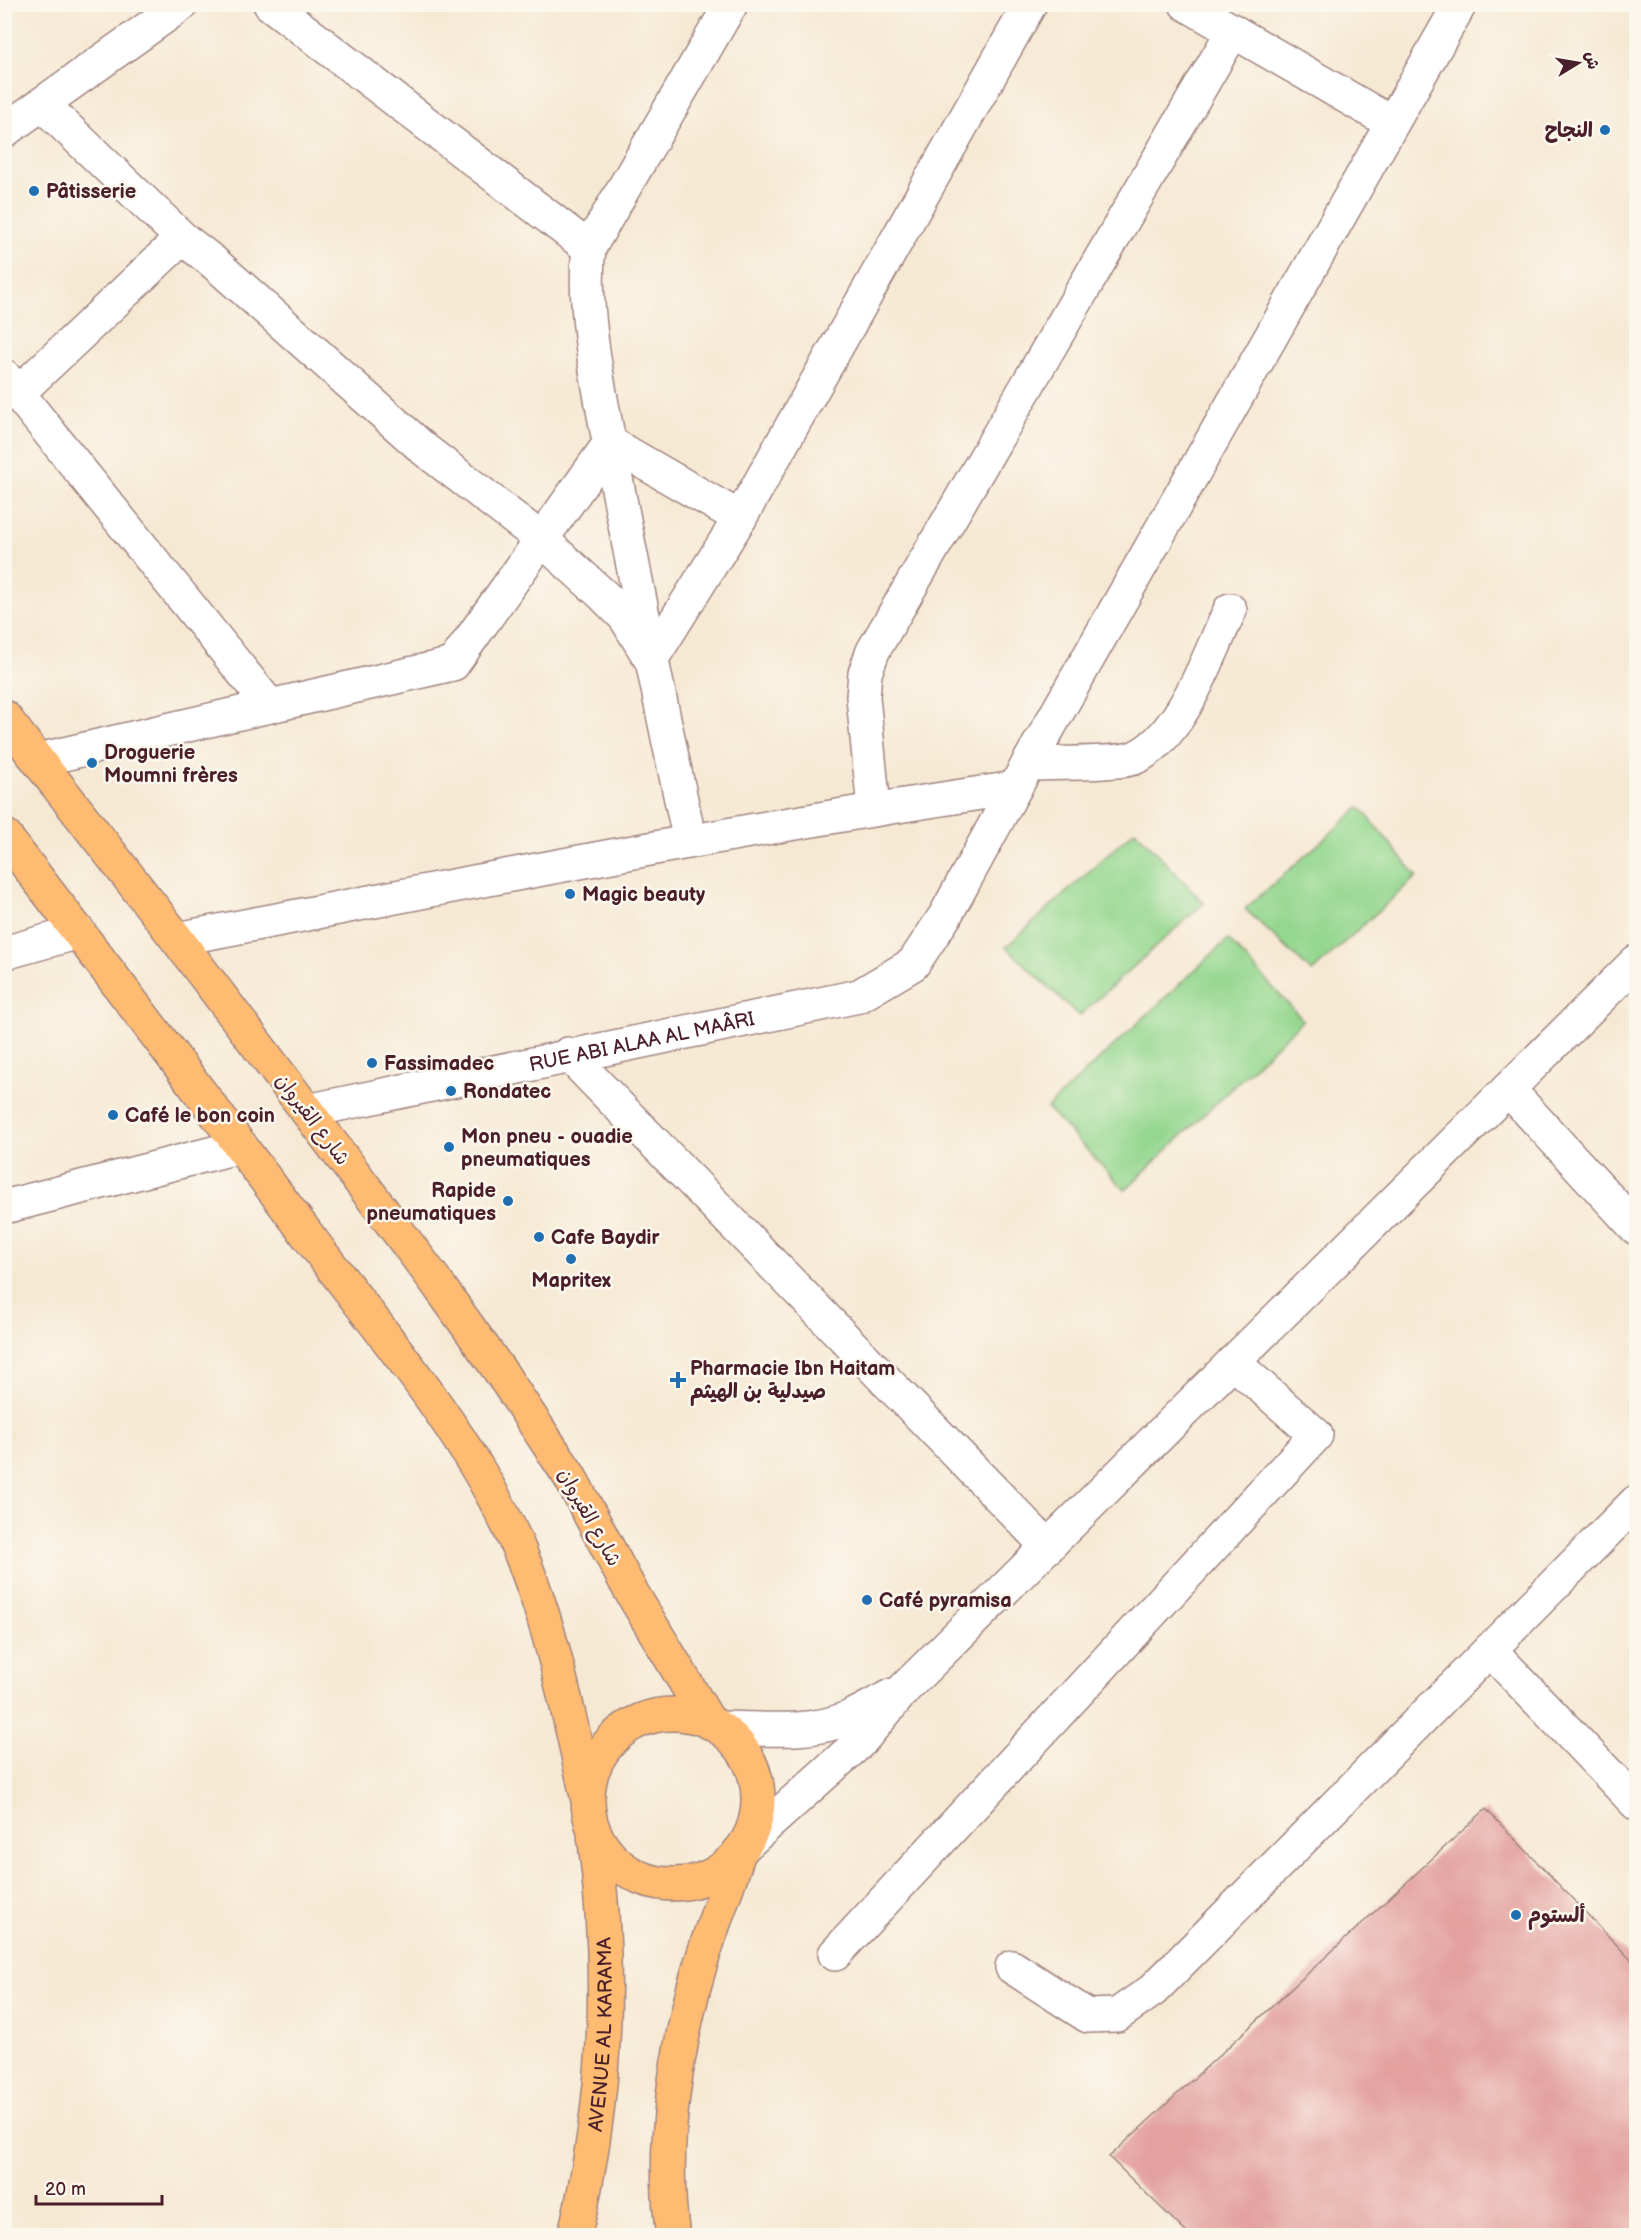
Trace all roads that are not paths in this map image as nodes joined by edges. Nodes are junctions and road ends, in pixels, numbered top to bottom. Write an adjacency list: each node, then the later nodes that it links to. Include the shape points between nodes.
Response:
1 (182, 4): 8 (street)
2 (270, 4): 12 (street)
3 (731, 4): 12 (street)
4 (1030, 4): 15 (street)
5 (1186, 4): 7 (street)
6 (1460, 4): 9 (street, RUE ABI ALAA AL MAÂRI)
7 (1233, 31): 9 (street); 23 (street, via 873,651 865,673 863,697)
8 (42, 104): 10 (street); 11 (street)
9 (1392, 123): 22 (street, RUE ABI ALAA AL MAÂRI)
10 (4, 131)
11 (182, 238): 13 (street); 16 (street, via 425,450)
12 (589, 248): 14 (street, via 587,305)
13 (11, 384): 19 (street)
14 (610, 443): 15 (street); 16 (street); 18 (street)
15 (740, 518): 18 (street)
16 (540, 538): 18 (street, via 625,617); 19 (street, via 453,664)
17 (1230, 610): 22 (street, via 1188,701 1156,744 1132,759)
18 (651, 660): 25 (street)
19 (270, 706): 21 (street)
20 (4, 717): 21 (main road, شارع القيروان)
21 (38, 760): 27 (main road, شارع القيروان)
22 (1021, 776): 23 (street); 30 (street, RUE ABI ALAA AL MAÂRI, via 945,916 913,964 859,996)
23 (874, 808): 25 (street)
24 (4, 835): 26 (main road)
25 (690, 841): 27 (street)
26 (79, 932): 28 (street); 33 (main road)
27 (177, 939): 32 (main road, شارع القيروان)
28 (4, 953)
29 (1636, 962): 31 (street)
30 (568, 1054): 32 (street, RUE ABI ALAA AL MAÂRI); 38 (street)
31 (1508, 1089): 35 (street); 36 (street)
32 (307, 1111): 41 (main road, شارع القيروان, via 434,1279 539,1428 629,1588)
33 (241, 1146): 34 (street); 42 (main road, via 471,1456 500,1508 526,1568 558,1667)
34 (4, 1207)
35 (1636, 1228)
36 (1233, 1362): 38 (street); 46 (street, via 1316,1435)
37 (1636, 1502): 39 (street)
38 (1048, 1547): 40 (street)
39 (1491, 1650): 43 (street); 47 (street, via 1153,1990 1117,2015 1088,2016)
40 (905, 1688): 41 (street, via 848,1718 822,1726 797,1729); 45 (street, via 861,1741)
41 (714, 1725): 42 (main road, via 677,1713 660,1714 628,1725 603,1748); 45 (main road, via 740,1748 754,1772 757,1810)
42 (587, 1796): 44 (main road)
43 (1636, 1803)
44 (594, 1832): 45 (main road, via 621,1867 661,1884 705,1879 724,1868); 48 (main road, AVENUE AL KARAMA, via 603,1899 605,2039 588,2170)
45 (742, 1849): 49 (main road, via 694,1986 681,2052 670,2162)
46 (836, 1954)
47 (1012, 1967)
48 (574, 2235)
49 (673, 2235)

